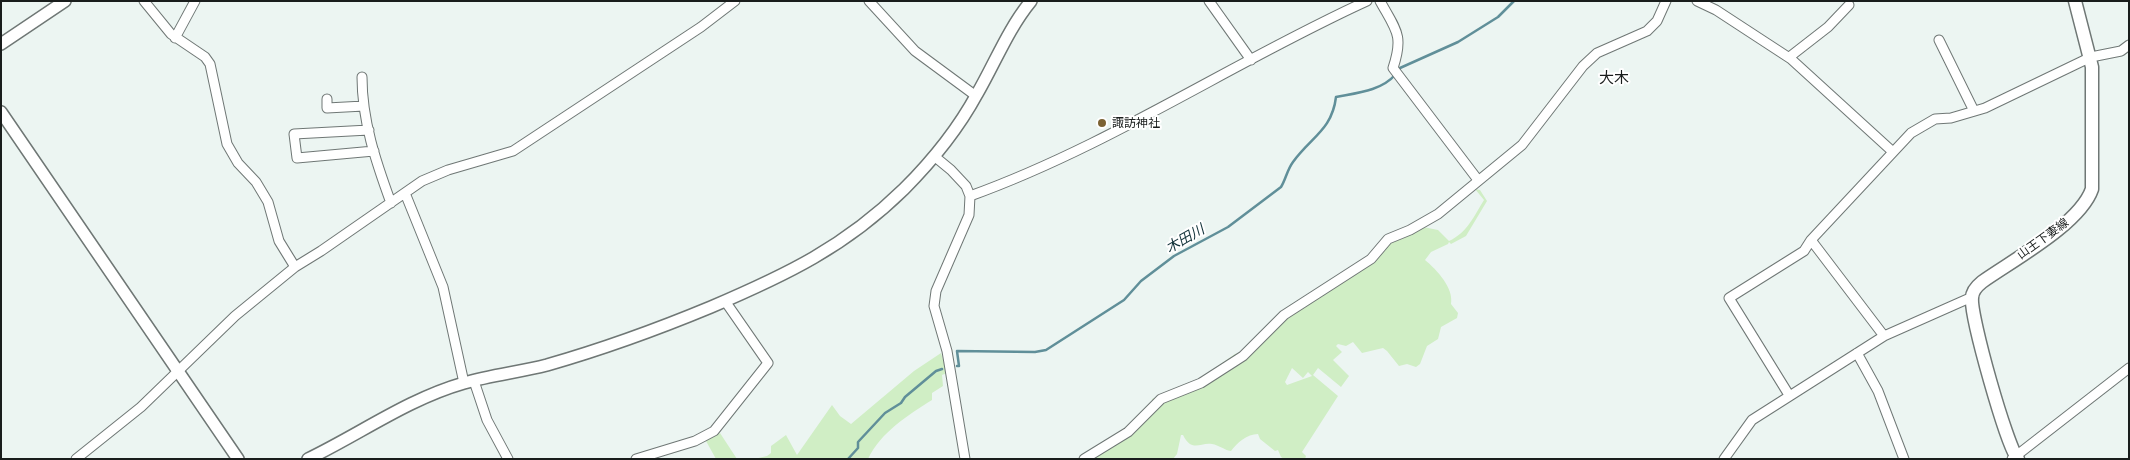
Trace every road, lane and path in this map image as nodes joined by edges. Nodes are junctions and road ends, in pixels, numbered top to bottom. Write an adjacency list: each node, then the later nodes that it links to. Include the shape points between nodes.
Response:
1 (65, 1): 17 (street)
2 (144, 1): 15 (street)
3 (196, 1): 15 (street)
4 (735, 1): 33 (street, via 513,150 422,180)
5 (869, 1): 23 (street, via 915,52)
6 (1031, 1): 23 (street, via 1010,32)
7 (1209, 1): 21 (street)
8 (1367, 1): 14 (street)
9 (1380, 1): 32 (street, via 1400,38 1393,68)
10 (1666, 1): 32 (street, via 1657,21 1647,31 1605,49 1583,66 1522,145)
11 (1697, 1): 20 (street)
12 (2076, 1): 19 (main road, 山王下妻線)
13 (1850, 5): 20 (street)
14 (1346, 6): 21 (street)
15 (175, 38): 37 (street, via 205,57 210,64 226,144 268,202 279,241)
16 (1940, 40): 26 (street)
17 (1, 44)
18 (2126, 51): 19 (street)
19 (2091, 57): 26 (street); 38 (main road, 山王下妻線, via 2092,189 2088,200 2057,230 1982,282)
20 (1791, 59): 30 (street)
21 (1251, 60): 34 (street, via 1078,151)
22 (362, 77): 25 (street)
23 (976, 96): 31 (street)
24 (326, 99): 25 (street, via 327,108)
25 (364, 106): 28 (street)
26 (1974, 111): 30 (street, via 1935,119 1911,133)
27 (1, 112): 43 (street)
28 (369, 130): 29 (street); 29 (street, via 294,134 297,158)
29 (374, 151): 35 (street)
30 (1893, 152): 36 (street)
31 (934, 156): 34 (street, via 966,186); 39 (street, via 875,216 846,238 800,267)
32 (1478, 180): 53 (street, via 1438,214 1388,239 1370,259 1284,315 1243,356 1201,383 1161,399 1128,432)
33 (405, 194): 35 (street); 44 (street, via 443,288)
34 (970, 196): 52 (street, via 967,220 934,298 947,351)
35 (391, 203): 37 (street)
36 (1811, 240): 40 (street); 45 (street, via 1804,251 1729,298)
37 (295, 267): 43 (street, via 235,316)
38 (1972, 297): 40 (street); 46 (main road, via 1988,369)
39 (725, 301): 44 (street, via 608,346 545,365); 51 (street, via 768,363 714,431 695,441)
40 (1884, 336): 41 (street)
41 (1857, 353): 45 (street); 55 (street, via 1878,391)
42 (2129, 368): 46 (street)
43 (179, 371): 47 (street, via 141,407); 48 (street)
44 (469, 382): 49 (street, via 384,418); 50 (street)
45 (1789, 395): 54 (street, via 1752,420)
46 (2015, 458)
47 (76, 459)
48 (238, 459)
49 (308, 459)
50 (508, 459)
51 (636, 459)
52 (965, 459)
53 (1084, 459)
54 (1724, 459)
55 (1904, 459)

